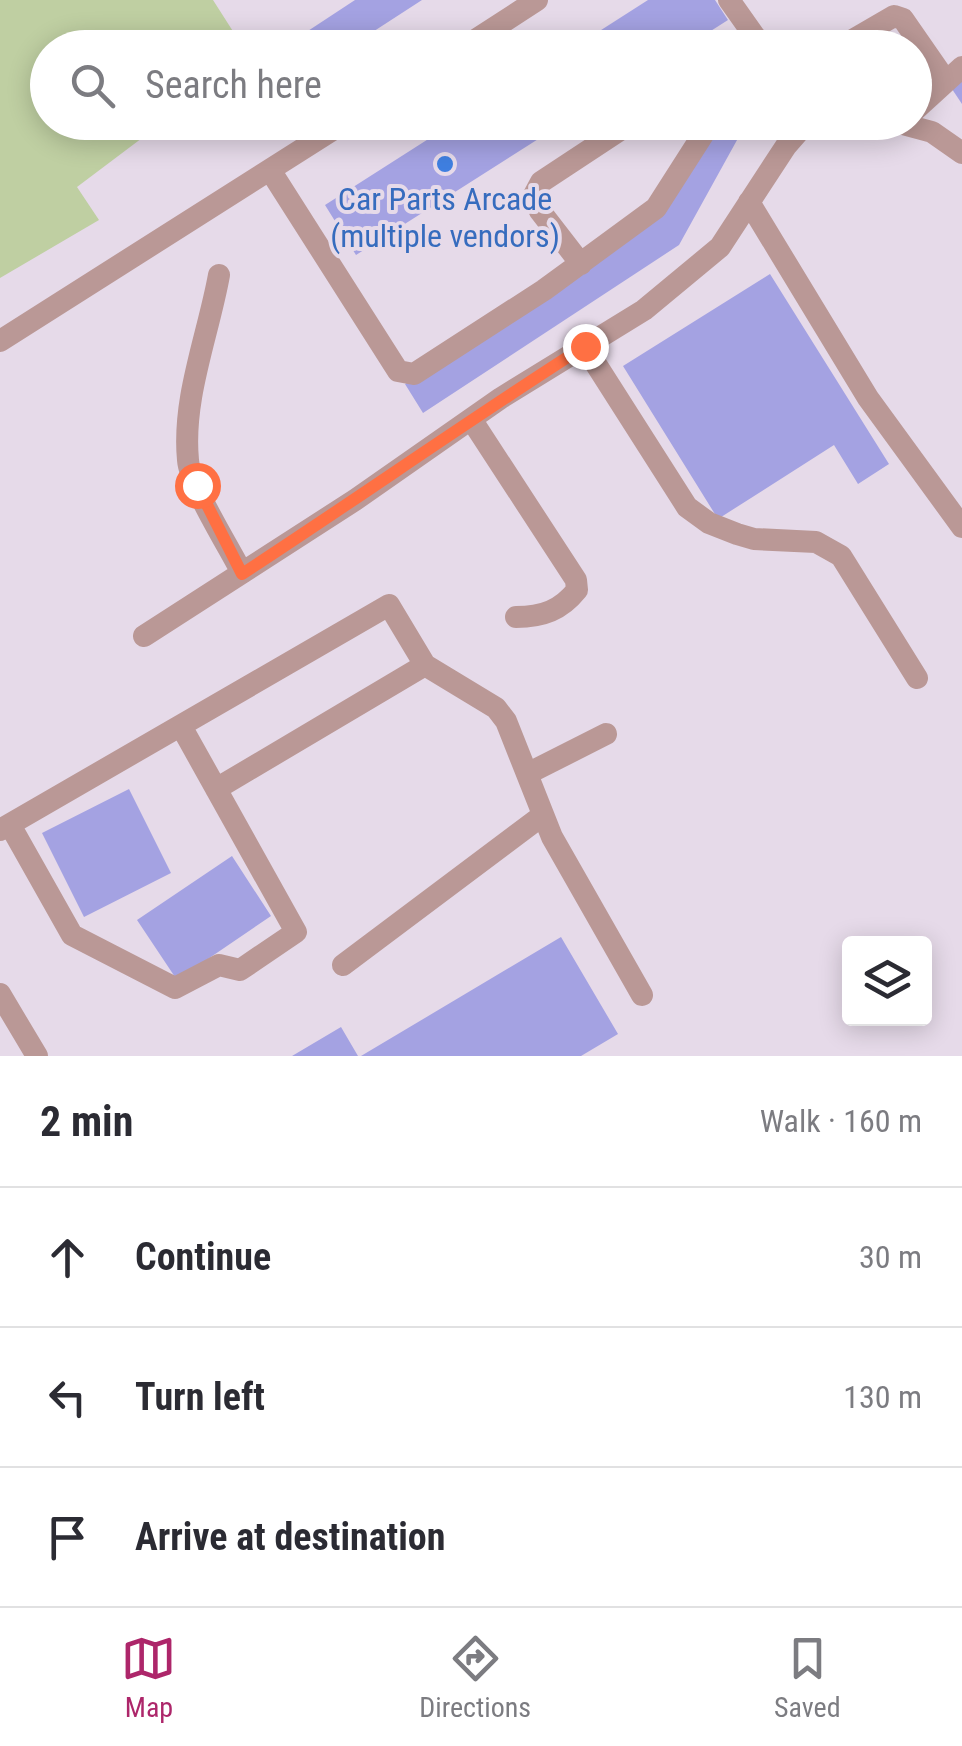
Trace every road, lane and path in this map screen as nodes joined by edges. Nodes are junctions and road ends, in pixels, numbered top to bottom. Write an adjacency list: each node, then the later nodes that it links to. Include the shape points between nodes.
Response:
1 (537, 0): 3 (street)
2 (730, 0): 4 (street)
3 (491, 30)
4 (751, 30)
5 (870, 30): 6 (street, via 894,16)
6 (912, 30)
7 (932, 51): 8 (street)
8 (954, 74): 9 (street)
9 (932, 94)
10 (932, 132): 15 (street)
11 (317, 140): 16 (street)
12 (605, 140): 18 (street, via 542,182 533,197)
13 (699, 140): 18 (street, via 656,208)
14 (791, 140): 17 (street)
15 (962, 153)
16 (270, 170): 18 (street, via 402,373 414,374); 20 (street)
17 (750, 202): 21 (street, via 720,247 644,310); 23 (street, via 868,398)
18 (581, 264)
19 (219, 276): 24 (street, via 195,376 188,463)
20 (0, 342)
21 (585, 346): 22 (street); 28 (street, via 687,508 736,534 816,542 841,556)
22 (471, 420): 24 (street); 25 (street, via 576,580 577,590 564,606)
23 (962, 526)
24 (242, 574): 26 (street)
25 (516, 617)
26 (144, 636)
27 (426, 665): 29 (street, via 389,606); 31 (street, via 496,708); 32 (street)
28 (917, 678)
29 (180, 726): 32 (street); 34 (street)
30 (606, 734): 31 (street)
31 (527, 774): 33 (street)
32 (216, 788): 34 (street, via 296,932 240,970 219,964 176,988 72,935)
33 (543, 814): 35 (street); 37 (street)
34 (5, 828)
35 (343, 965)
36 (0, 994): 38 (street)
37 (642, 995)
38 (37, 1056)

